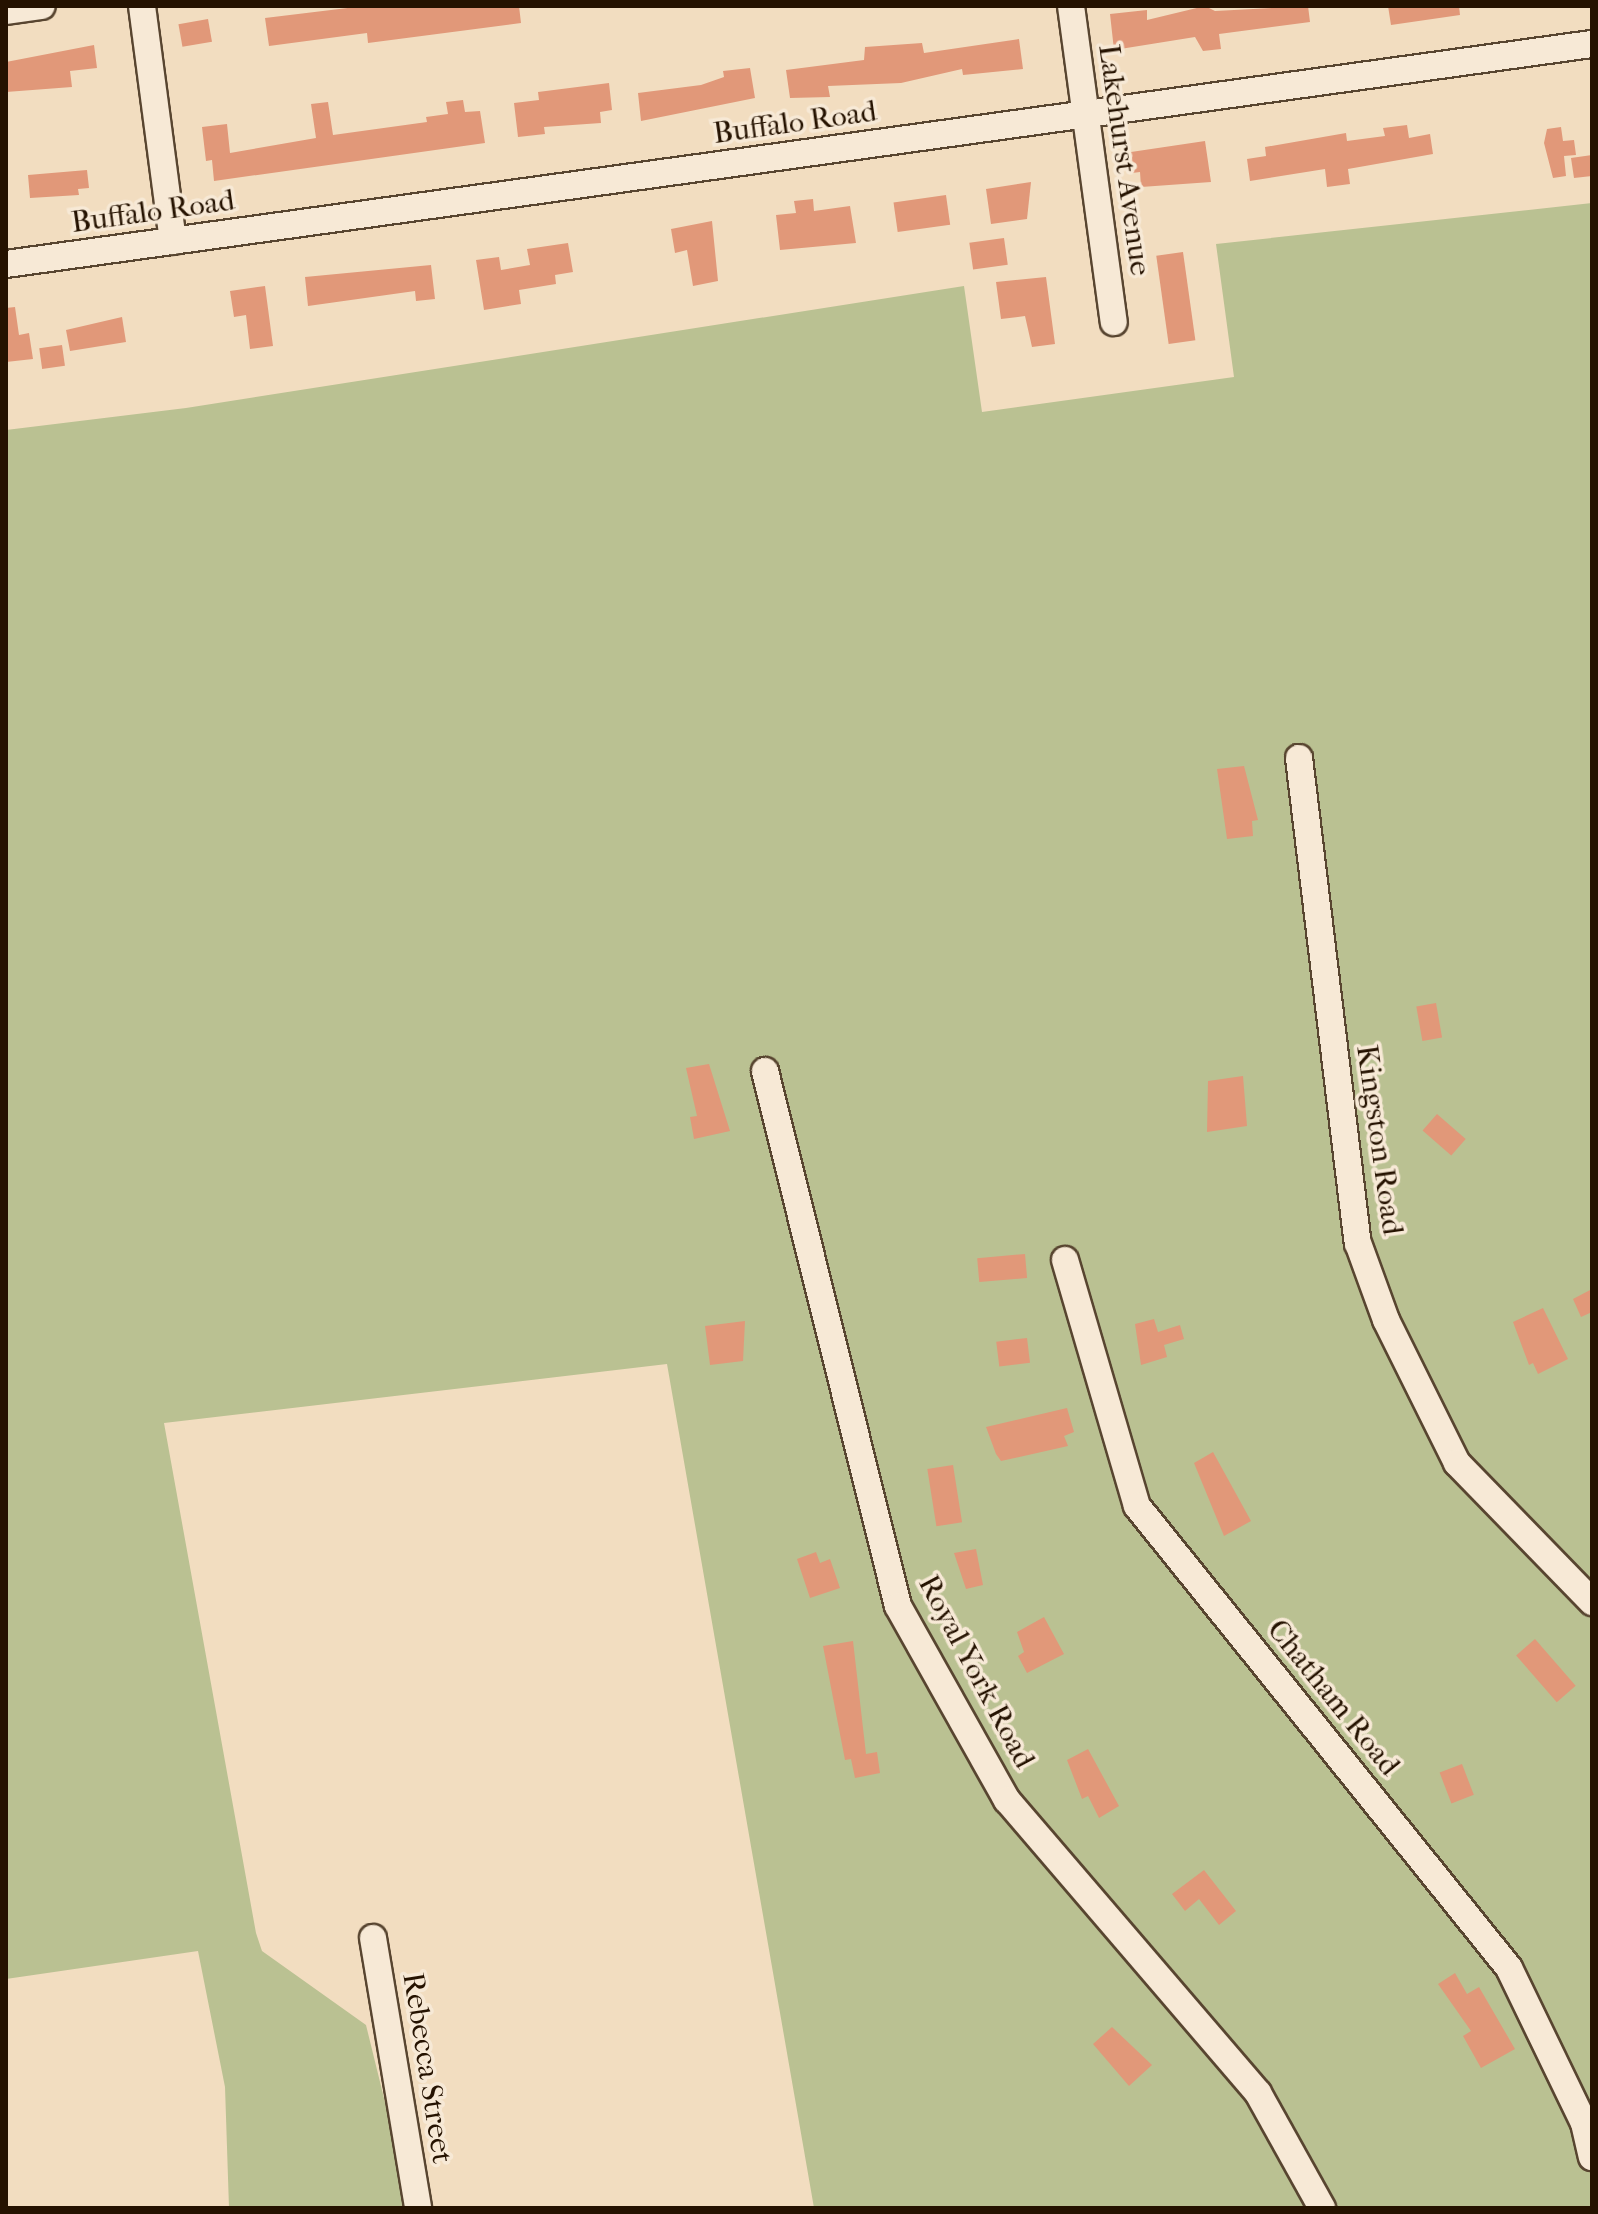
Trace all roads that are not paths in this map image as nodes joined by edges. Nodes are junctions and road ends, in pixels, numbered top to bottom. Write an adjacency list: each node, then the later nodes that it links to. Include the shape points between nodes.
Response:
1 (42, 6): 4 (street)
2 (142, 6): 7 (street)
3 (1071, 6): 6 (street, Lakehurst Avenue)
4 (6, 11)
5 (1592, 44): 6 (street, Buffalo Road)
6 (1086, 115): 7 (street, Buffalo Road); 9 (street, Lakehurst Avenue)
7 (173, 241): 8 (street, Buffalo Road)
8 (6, 264)
9 (1114, 322)
10 (1299, 758): 13 (street, Kingston Road, via 1358,1243 1386,1320 1457,1463)
11 (765, 1071): 17 (street, Royal York Road, via 898,1606 1007,1800 1258,2093)
12 (1065, 1260): 15 (street, Chatham Road, via 1137,1506 1509,1968 1584,2123)
13 (1592, 1602)
14 (373, 1938): 16 (street, Rebecca Street)
15 (1592, 2157)
16 (418, 2208)
17 (1322, 2208)

